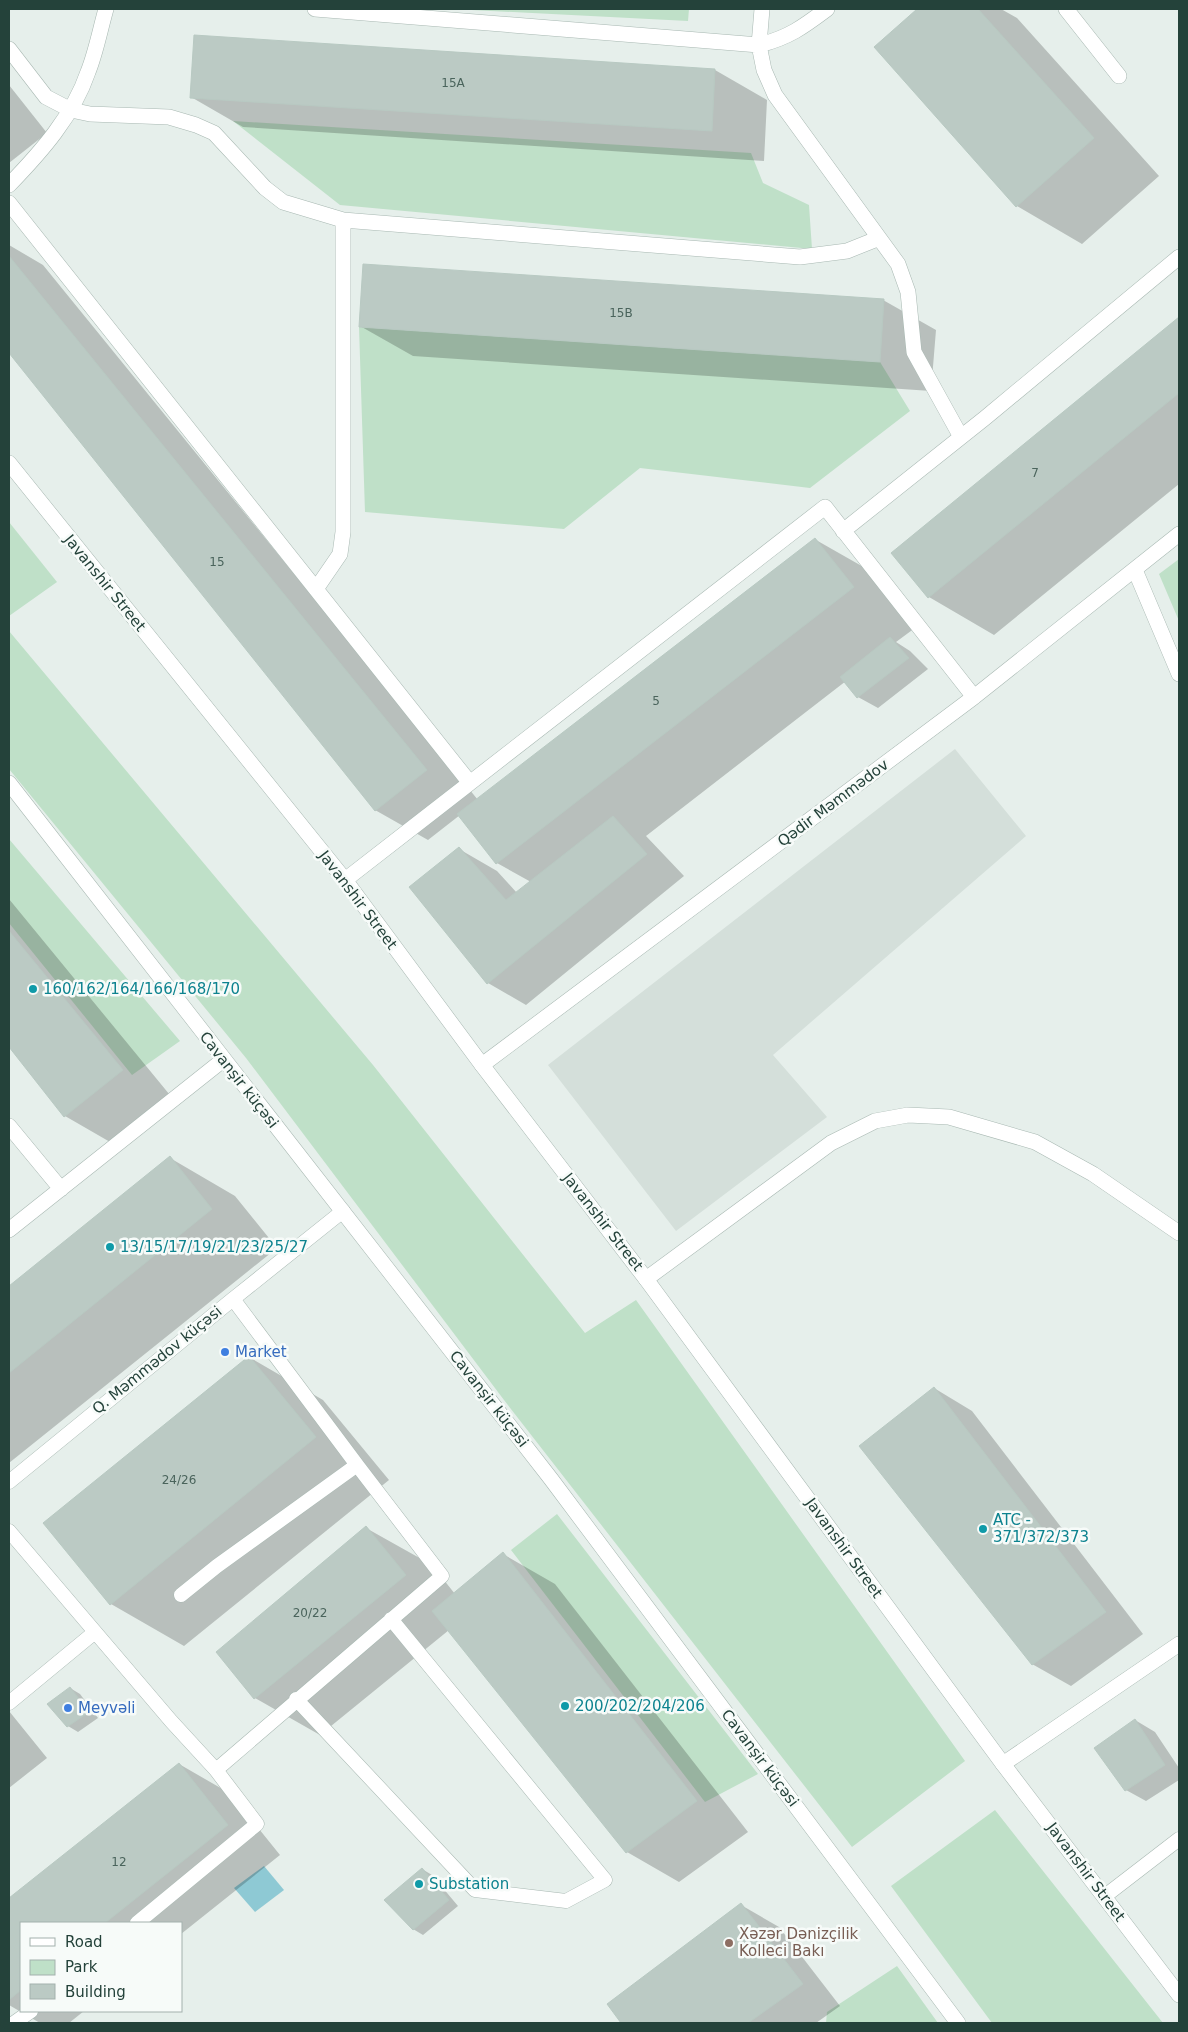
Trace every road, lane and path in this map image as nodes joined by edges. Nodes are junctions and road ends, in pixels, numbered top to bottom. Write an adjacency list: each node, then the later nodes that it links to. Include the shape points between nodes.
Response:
1 (106, 9): 9 (street, via 88,73)
2 (315, 9): 6 (street)
3 (762, 9): 6 (street)
4 (827, 9): 6 (street, via 798,31)
5 (1066, 9): 8 (street)
6 (759, 45): 13 (street, via 764,70 775,95)
7 (9, 49): 9 (street, via 46,97)
8 (1119, 76)
9 (71, 110): 10 (street); 12 (street, via 169,118 214,132 265,188 283,202)
10 (9, 185)
11 (9, 203): 20 (street)
12 (343, 220): 13 (street, via 800,256 848,251); 20 (street, via 342,532 340,554)
13 (877, 239): 15 (street, via 898,264 904,277 914,352)
14 (1179, 257): 15 (street)
15 (961, 437): 17 (street)
16 (9, 463): 25 (street, Javanshir Street)
17 (843, 531): 22 (street); 24 (street, via 825,507)
18 (1179, 534): 19 (street, Qədir Məmmədov)
19 (1135, 570): 21 (street); 22 (street, Qədir Məmmədov)
20 (316, 589): 24 (street)
21 (1179, 674)
22 (974, 697): 27 (street, Qədir Məmmədov)
23 (9, 783): 26 (street, Cavanşir küçəsi)
24 (470, 783): 25 (street)
25 (345, 880): 27 (street, Javanshir Street)
26 (223, 1060): 29 (street); 30 (street, Cavanşir küçəsi)
27 (482, 1065): 33 (street, Javanshir Street)
28 (9, 1126): 29 (street)
29 (61, 1189): 31 (street)
30 (342, 1211): 34 (lane); 52 (street, Cavanşir küçəsi, via 551,1479)
31 (9, 1230)
32 (1179, 1233): 33 (street, via 1093,1174 1035,1142 949,1117 908,1115 875,1121 831,1144)
33 (646, 1279): 44 (street, Javanshir Street)
34 (233, 1299): 35 (lane, Q. Məmmədov küçəsi); 36 (lane, Q. Məmmədov küçəsi)
35 (357, 1465): 38 (lane); 39 (lane, Q. Məmmədov küçəsi, via 442,1576)
36 (9, 1482)
37 (9, 1530): 40 (lane)
38 (182, 1595)
39 (391, 1619): 42 (lane); 42 (lane, via 605,1880 566,1901 474,1890)
40 (95, 1632): 43 (lane); 45 (lane)
41 (1179, 1644): 44 (street)
42 (296, 1699): 45 (lane)
43 (9, 1704)
44 (1003, 1764): 47 (street, Javanshir Street)
45 (216, 1770): 48 (lane, via 257,1824)
46 (1179, 1839): 47 (lane)
47 (1105, 1896): 49 (street, Javanshir Street)
48 (138, 1922)
49 (1179, 1995)
50 (30, 2012): 51 (lane)
51 (14, 2023)
52 (958, 2023)

